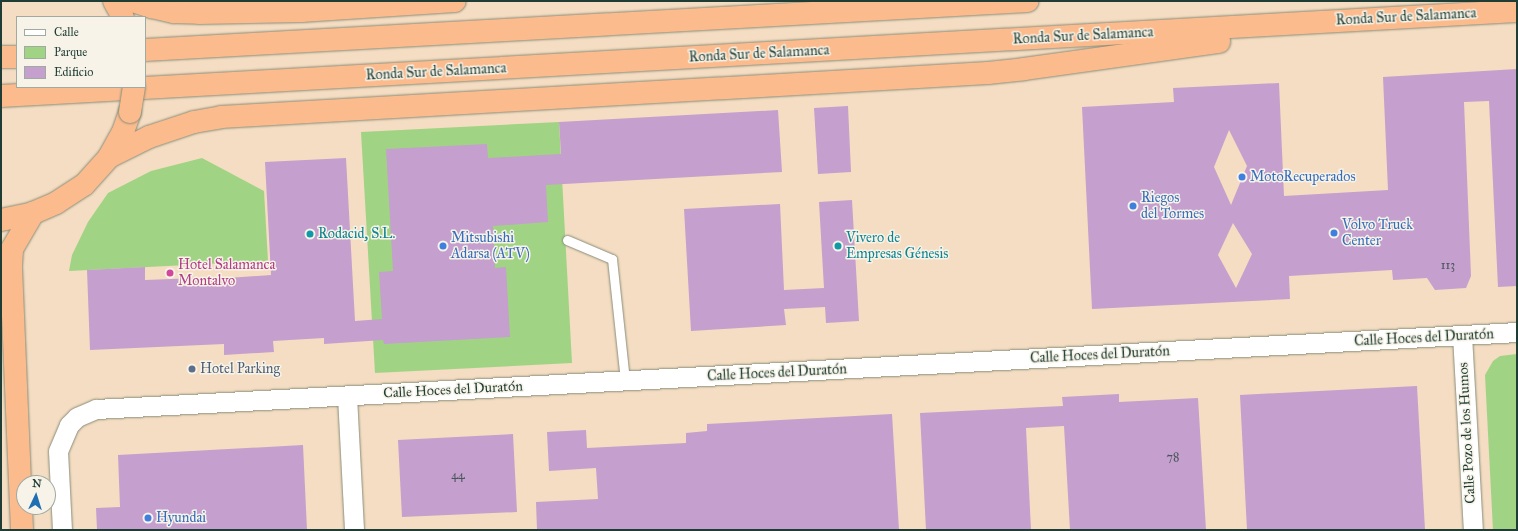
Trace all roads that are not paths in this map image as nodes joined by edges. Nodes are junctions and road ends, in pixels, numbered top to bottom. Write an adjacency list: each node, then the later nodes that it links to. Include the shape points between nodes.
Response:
1 (114, 1): 6 (highway)
2 (133, 1): 3 (highway, via 174,12 199,13)
3 (455, 1)
4 (1028, 1): 8 (highway)
5 (1517, 11): 7 (highway, Ronda Sur de Salamanca)
6 (122, 16)
7 (1429, 16): 13 (highway, Ronda Sur de Salamanca); 15 (highway, via 1279,39 1203,43 1024,70 221,117 194,122 149,137)
8 (146, 50)
9 (16, 57): 10 (highway)
10 (1, 58)
11 (134, 88): 15 (highway, bridge, via 130,112 123,132)
12 (144, 88): 14 (highway, Ronda Sur de Salamanca)
13 (146, 88)
14 (1, 96)
15 (109, 157): 16 (highway, via 84,185 56,203)
16 (34, 213): 17 (highway); 25 (highway, via 12,250 11,265)
17 (1, 220)
18 (567, 240): 22 (lane, via 612,259)
19 (1517, 332): 20 (street, Calle Hoces del Duratón)
20 (1462, 335): 22 (street, Calle Hoces del Duratón); 28 (street, Calle Pozo de los Humos)
21 (1, 374): 24 (highway)
22 (625, 381): 23 (street, Calle Hoces del Duratón)
23 (346, 396): 26 (street, Calle Hoces del Duratón, via 96,409 77,417 69,424 58,450); 27 (street)
24 (9, 530)
25 (22, 530)
26 (62, 530)
27 (354, 530)
28 (1473, 530)

